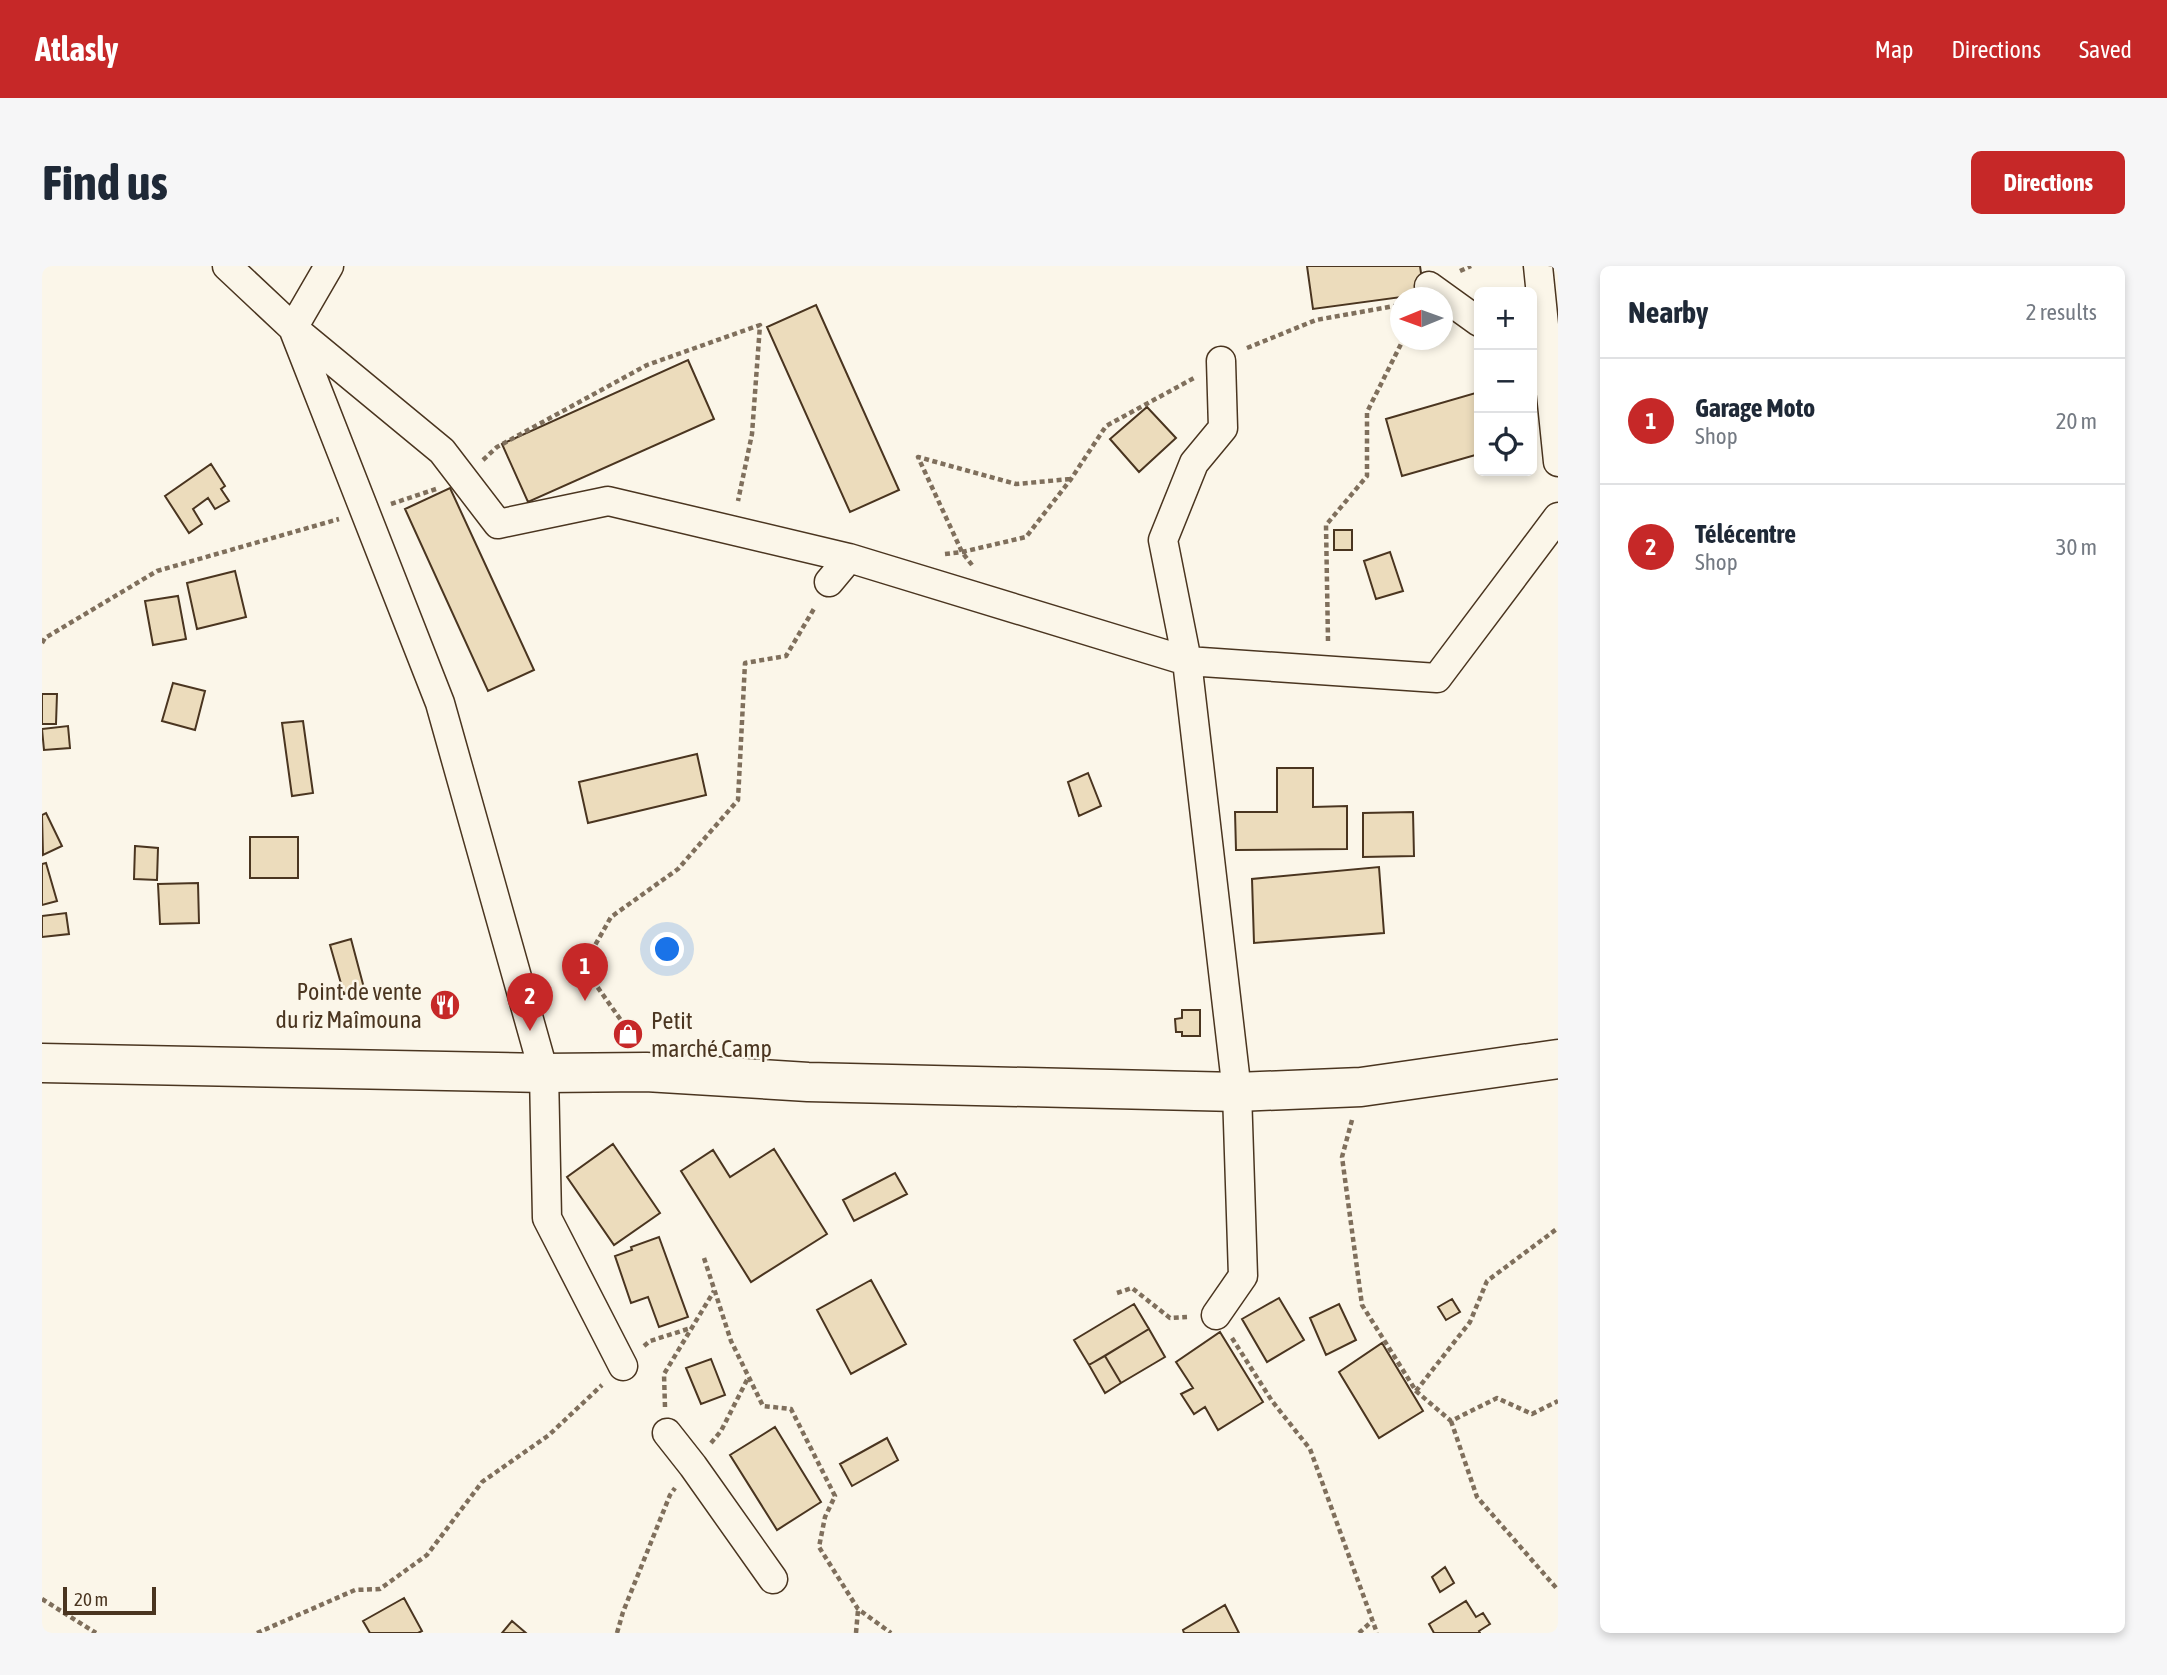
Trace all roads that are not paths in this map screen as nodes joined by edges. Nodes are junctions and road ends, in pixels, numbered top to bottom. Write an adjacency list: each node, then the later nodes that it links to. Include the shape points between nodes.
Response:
1 (227, 266): 6 (street)
2 (329, 266): 6 (street)
3 (1538, 266): 8 (street)
4 (1429, 286): 5 (street)
5 (1474, 319)
6 (293, 328): 11 (street, via 442,451 498,524 608,501); 16 (street, via 440,703)
7 (1221, 361): 13 (street, via 1223,428 1194,463 1163,540)
8 (1540, 367): 9 (street)
9 (1558, 462)
10 (1558, 517): 13 (street, via 1437,678)
11 (849, 558): 12 (street); 13 (street)
12 (829, 582)
13 (1187, 661): 17 (street)
14 (1558, 1059): 17 (highway, via 1361,1087)
15 (42, 1063): 16 (highway)
16 (544, 1073): 17 (highway, via 646,1072 808,1082); 19 (street, via 547,1218)
17 (1237, 1092): 18 (street, via 1243,1276)
18 (1216, 1315)
19 (623, 1366)
20 (667, 1433): 21 (street)
21 (773, 1579)

